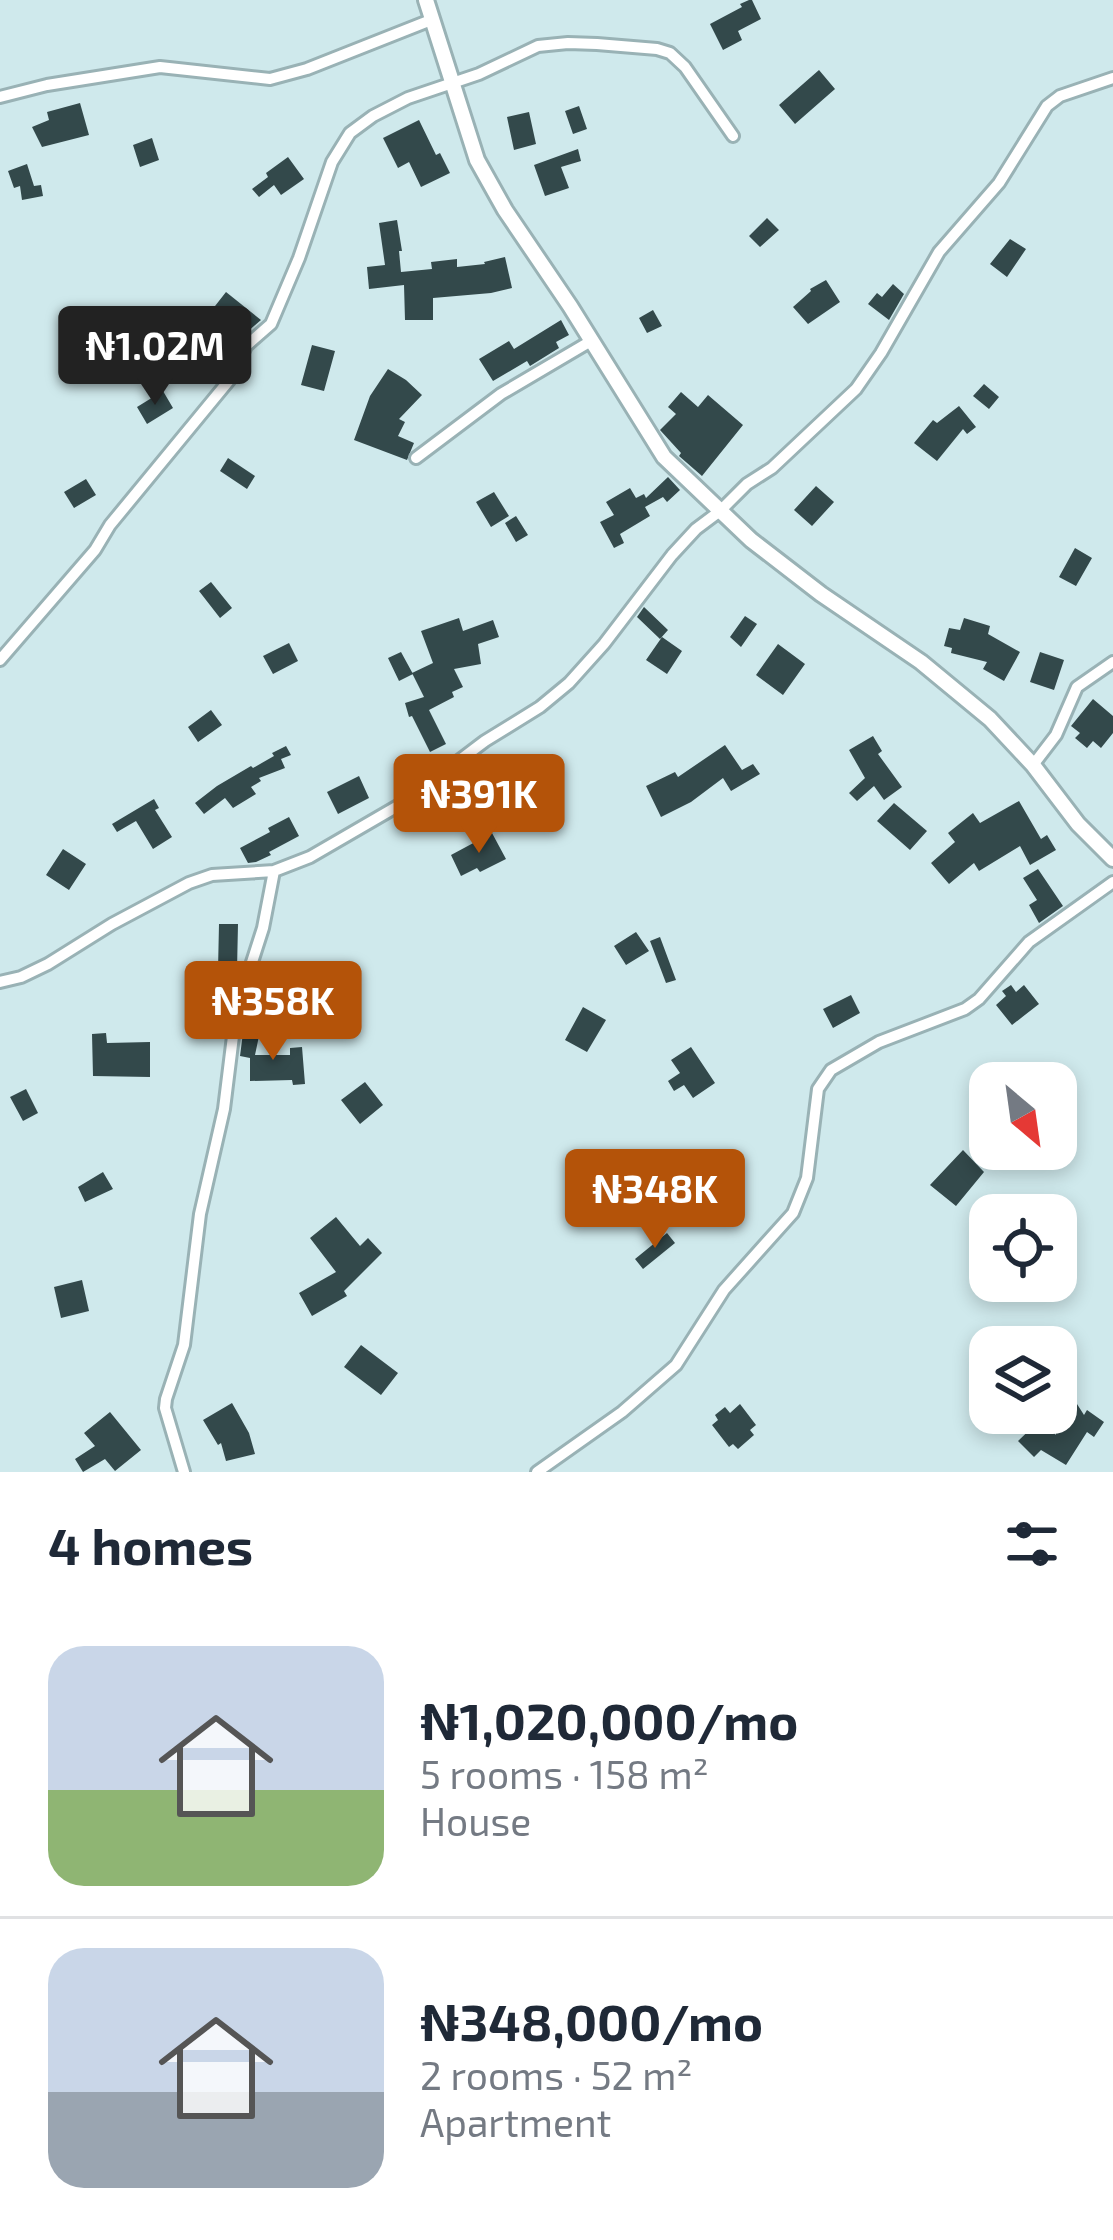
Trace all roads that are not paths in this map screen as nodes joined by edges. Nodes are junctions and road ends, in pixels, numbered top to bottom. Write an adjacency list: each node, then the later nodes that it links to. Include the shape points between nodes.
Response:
1 (426, 0): 2 (street)
2 (431, 20): 4 (street); 5 (street, via 270,79 160,68)
3 (1113, 78): 9 (street, via 1047,106 999,183 939,252 856,388)
4 (453, 84): 6 (street, via 538,46 657,49 685,68); 7 (street, via 477,160); 10 (street, via 408,98 350,133 271,324)
5 (0, 97)
6 (734, 136)
7 (591, 340): 8 (street); 9 (street, via 664,457)
8 (416, 458)
9 (720, 511): 12 (street, via 921,662); 14 (street, via 672,555 569,683 403,802)
10 (0, 660)
11 (1113, 662): 12 (street, via 1077,687)
12 (1033, 765): 13 (street)
13 (1113, 859)
14 (274, 871): 16 (street, via 189,883 48,964); 17 (street, via 236,1012 184,1345 166,1399)
15 (1113, 882): 18 (street, via 1029,942 965,1010 878,1042 831,1070 818,1089 807,1178 793,1213 724,1290 676,1365)
16 (0, 982)
17 (184, 1472)
18 (537, 1472)

